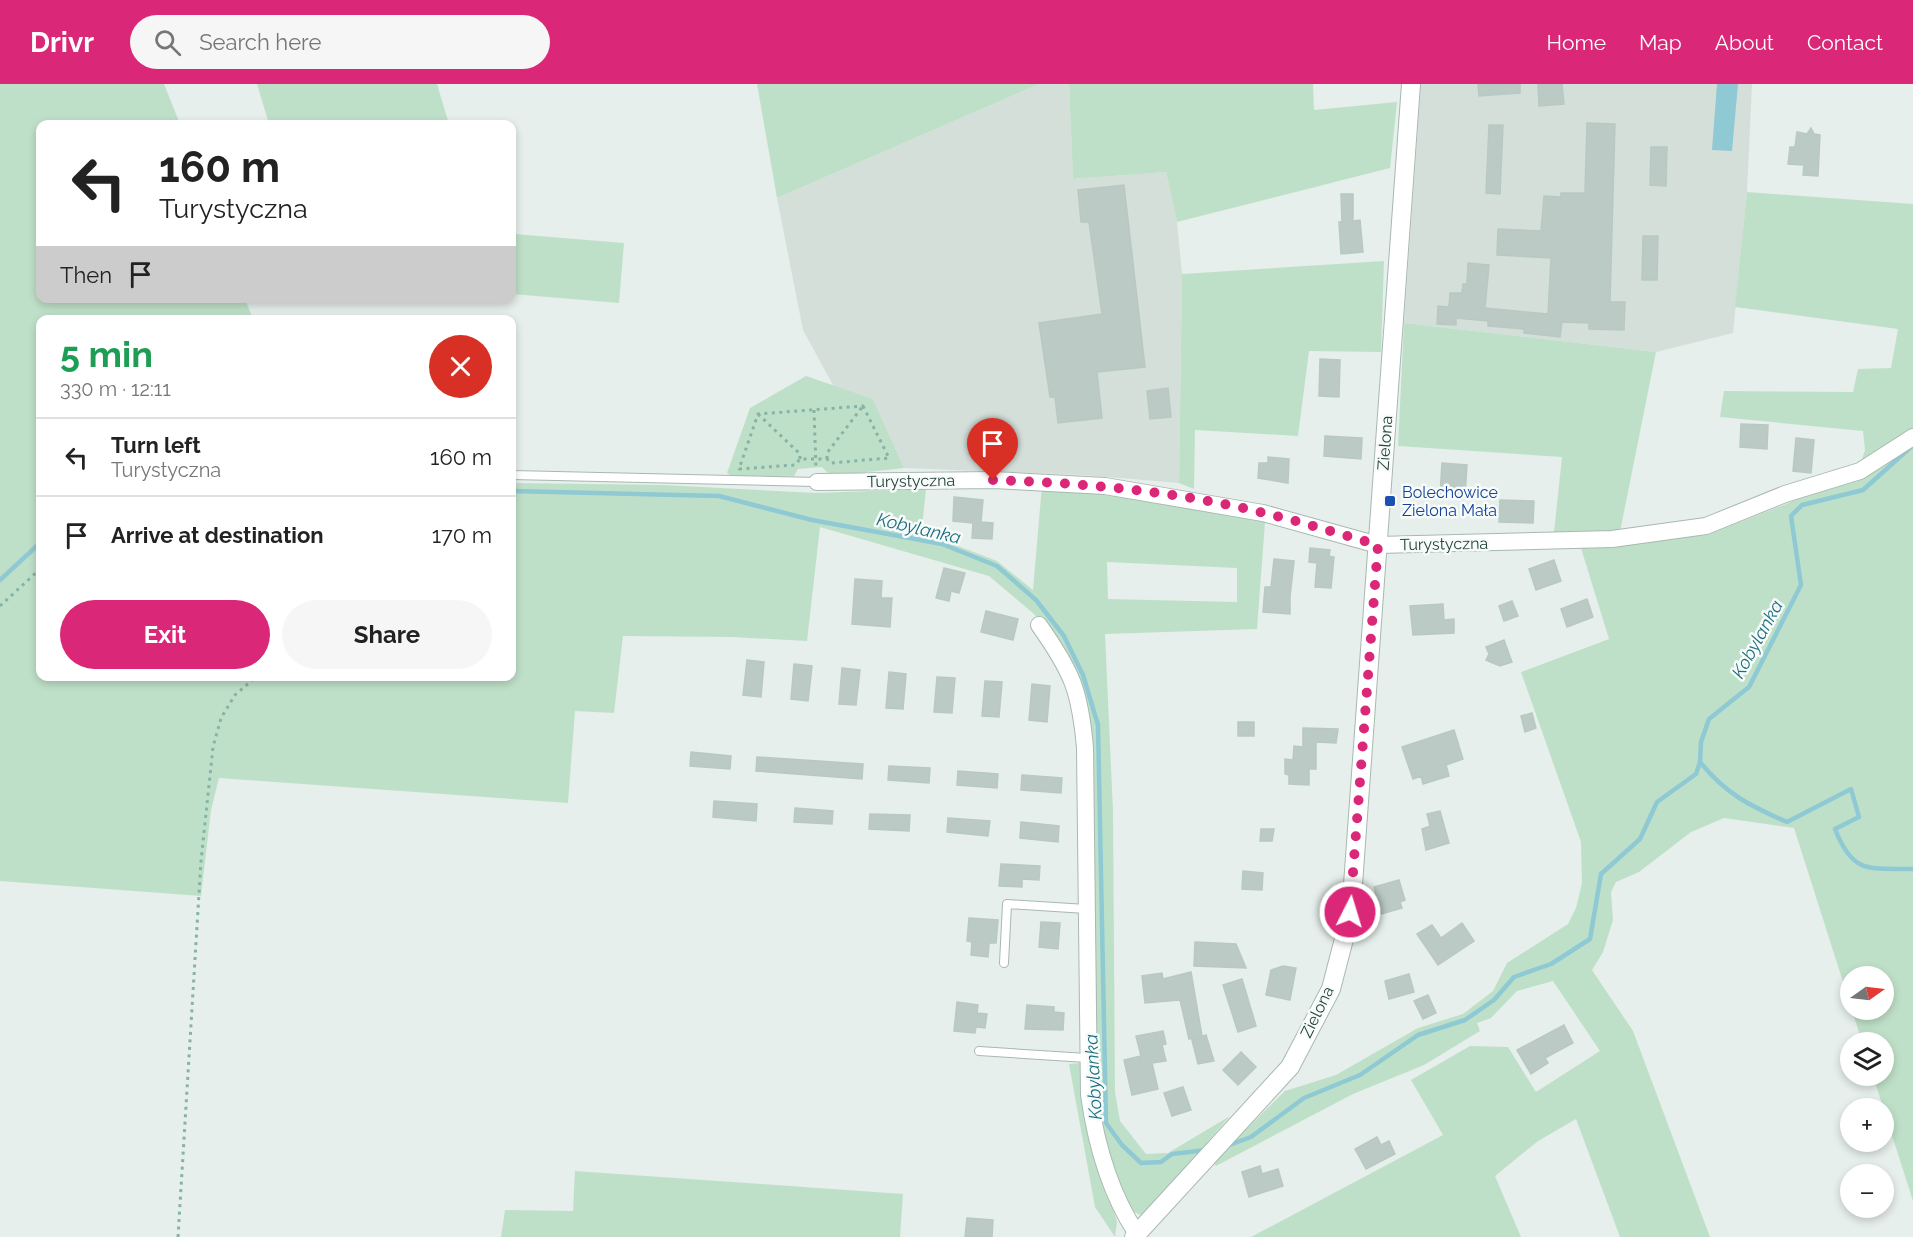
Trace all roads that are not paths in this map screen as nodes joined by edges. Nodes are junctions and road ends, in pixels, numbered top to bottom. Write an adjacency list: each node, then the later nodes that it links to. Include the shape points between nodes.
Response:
1 (1411, 84): 5 (street, Zielona)
2 (1913, 437): 5 (street, Turystyczna, via 1860,471 1785,494 1706,526 1612,539)
3 (516, 475): 4 (lane)
4 (817, 482): 5 (street, Turystyczna, via 993,480 1106,486 1263,513)
5 (1378, 545): 11 (street, Zielona, via 1348,923 1330,989 1290,1067)
6 (1039, 625): 7 (street, Zielona, via 1065,661 1082,715)
7 (1086, 909): 8 (lane, via 1007,903); 10 (street, Zielona)
8 (1004, 963)
9 (979, 1051): 10 (lane)
10 (1087, 1058): 11 (street, Zielona, via 1093,1122 1104,1164 1119,1207)
11 (1135, 1236)

